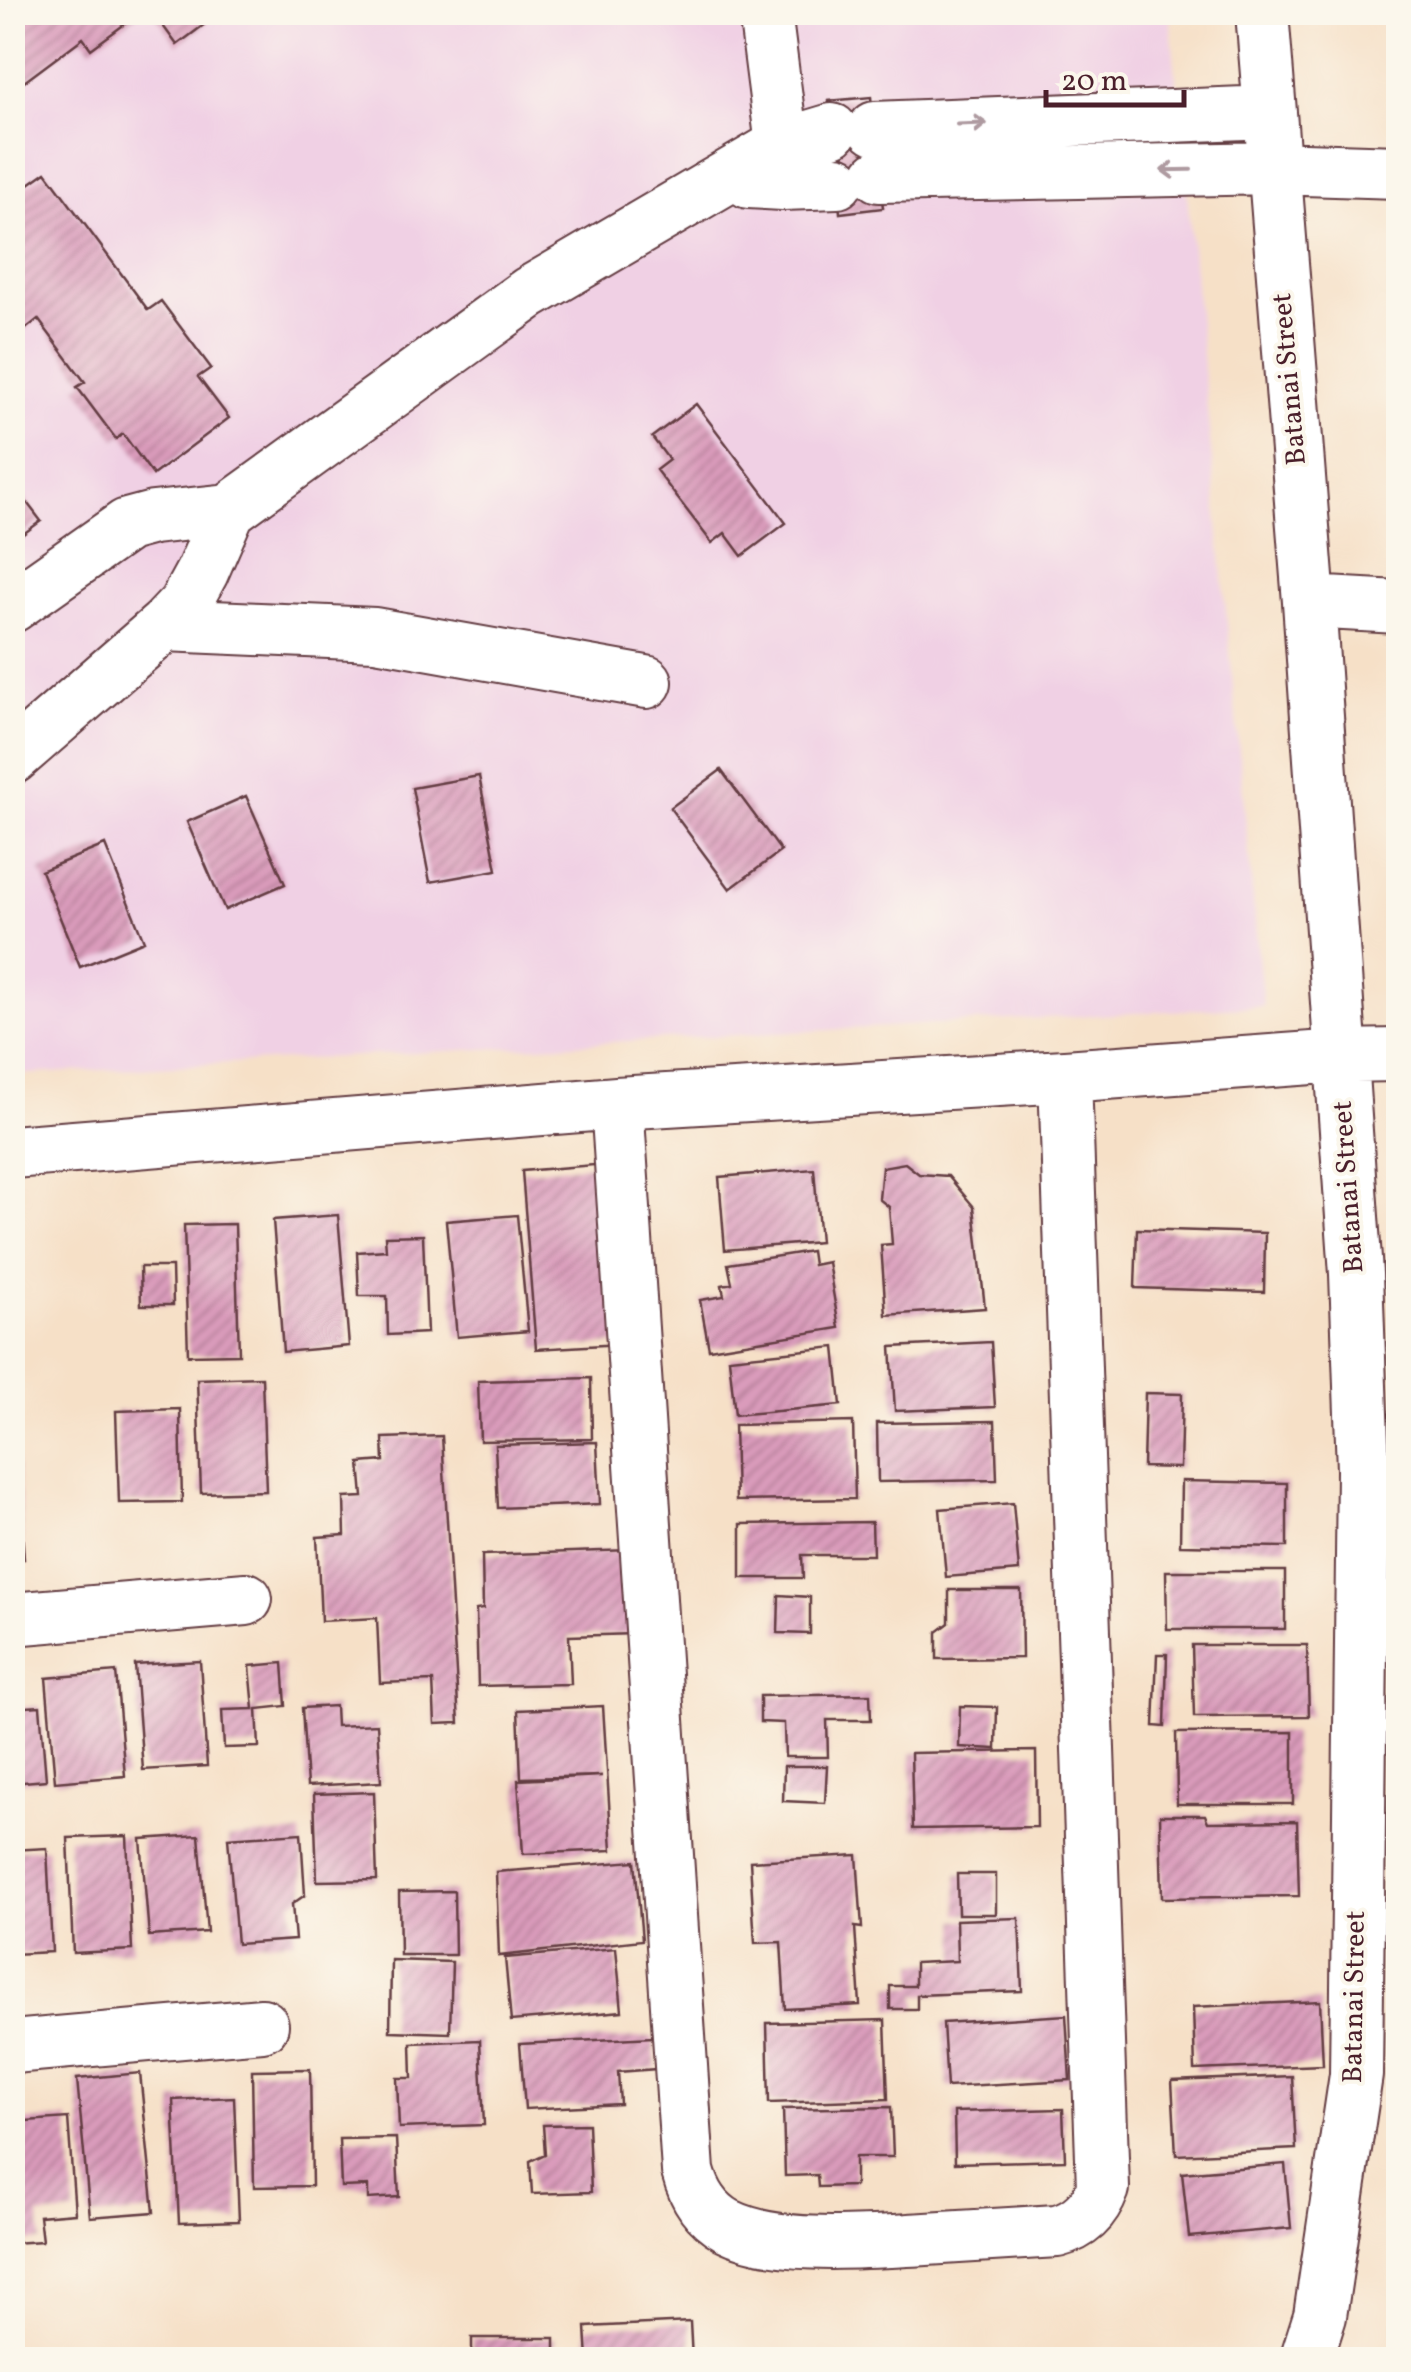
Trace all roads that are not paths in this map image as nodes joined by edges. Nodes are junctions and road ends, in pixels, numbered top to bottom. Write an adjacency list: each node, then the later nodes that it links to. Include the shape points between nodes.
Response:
1 (765, 12): 5 (street)
2 (1262, 12): 3 (street, Batanai Street)
3 (1269, 112): 4 (street, one-way to 3); 6 (street, Batanai Street)
4 (856, 154): 5 (street); 6 (street, one-way to 4)
5 (783, 164): 8 (street, via 723,180 528,293)
6 (1273, 168): 7 (street); 9 (street, Batanai Street)
7 (1398, 172)
8 (229, 510): 10 (street, via 127,524); 12 (street, via 184,605)
9 (1309, 602): 11 (street); 15 (street, Batanai Street)
10 (12, 606)
11 (1398, 607)
12 (165, 625): 13 (street, via 375,634); 14 (street)
13 (646, 682)
14 (12, 758)
15 (1340, 1056): 16 (street); 17 (street); 20 (street, Batanai Street)
16 (1398, 1056)
17 (1066, 1076): 18 (street); 18 (street, via 1103,2188 1098,2203 1072,2227 1037,2232 796,2240 724,2223 692,2188)
18 (617, 1103): 19 (street)
19 (12, 1152)
20 (1380, 1471): 25 (street, Batanai Street, via 1356,2075 1320,2316)
21 (246, 1599): 22 (street)
22 (12, 1619)
23 (262, 2025): 24 (street)
24 (12, 2048)
25 (1306, 2360)

